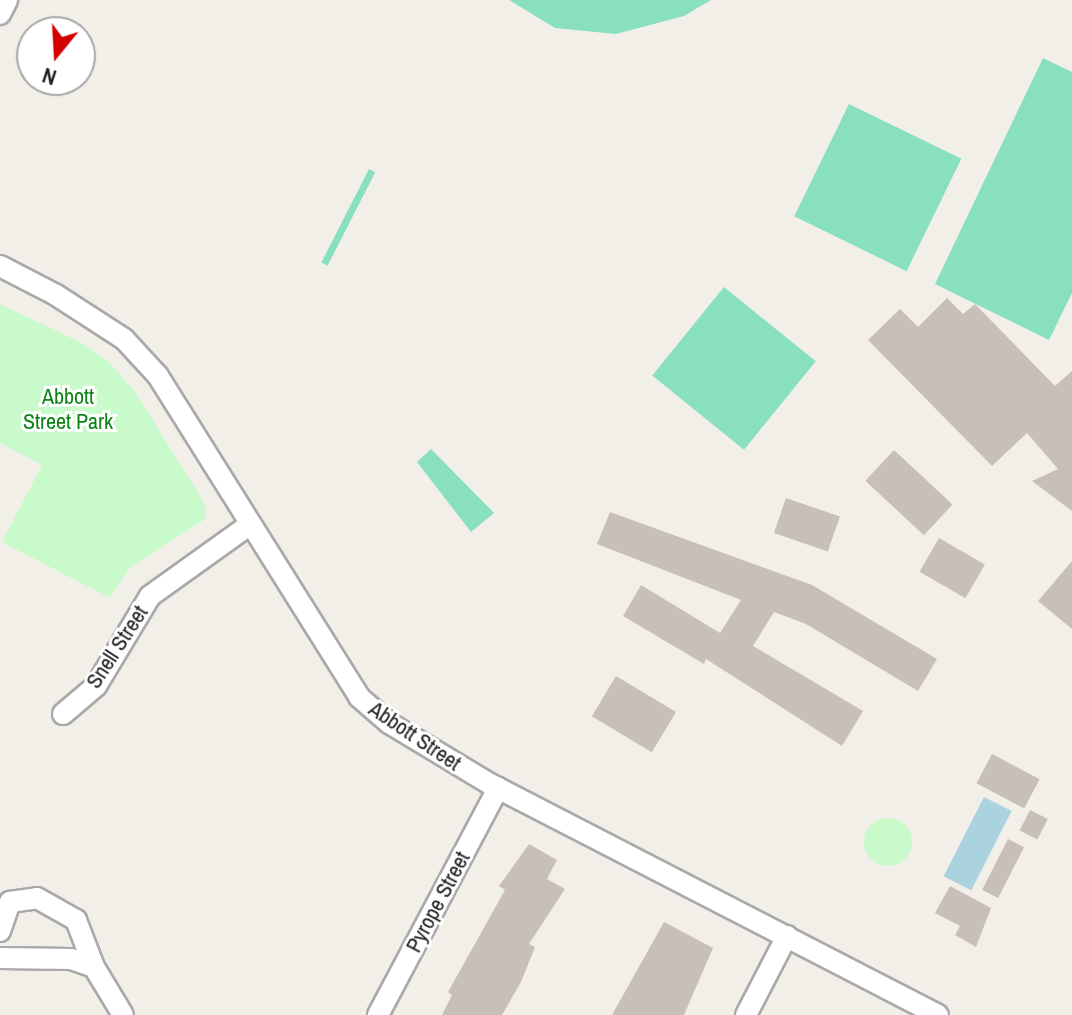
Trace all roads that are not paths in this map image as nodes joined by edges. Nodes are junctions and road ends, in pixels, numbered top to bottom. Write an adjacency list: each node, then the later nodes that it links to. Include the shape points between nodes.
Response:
1 (7, 0): 2 (street)
2 (0, 14)
3 (0, 266): 4 (street, Abbott Street, via 124,339 158,376)
4 (249, 525): 5 (street, Snell Street, via 150,596 96,686); 6 (street, Abbott Street, via 359,697 389,723)
5 (63, 714)
6 (498, 788): 8 (street, Abbott Street); 12 (street, Pyrope Street)
7 (0, 931): 10 (street, via 10,902 37,898 76,920)
8 (787, 936): 13 (street); 14 (street, Abbott Street)
9 (0, 958): 10 (street, via 71,959)
10 (94, 967): 11 (street)
11 (123, 1015)
12 (378, 1015)
13 (746, 1015)
14 (938, 1015)

